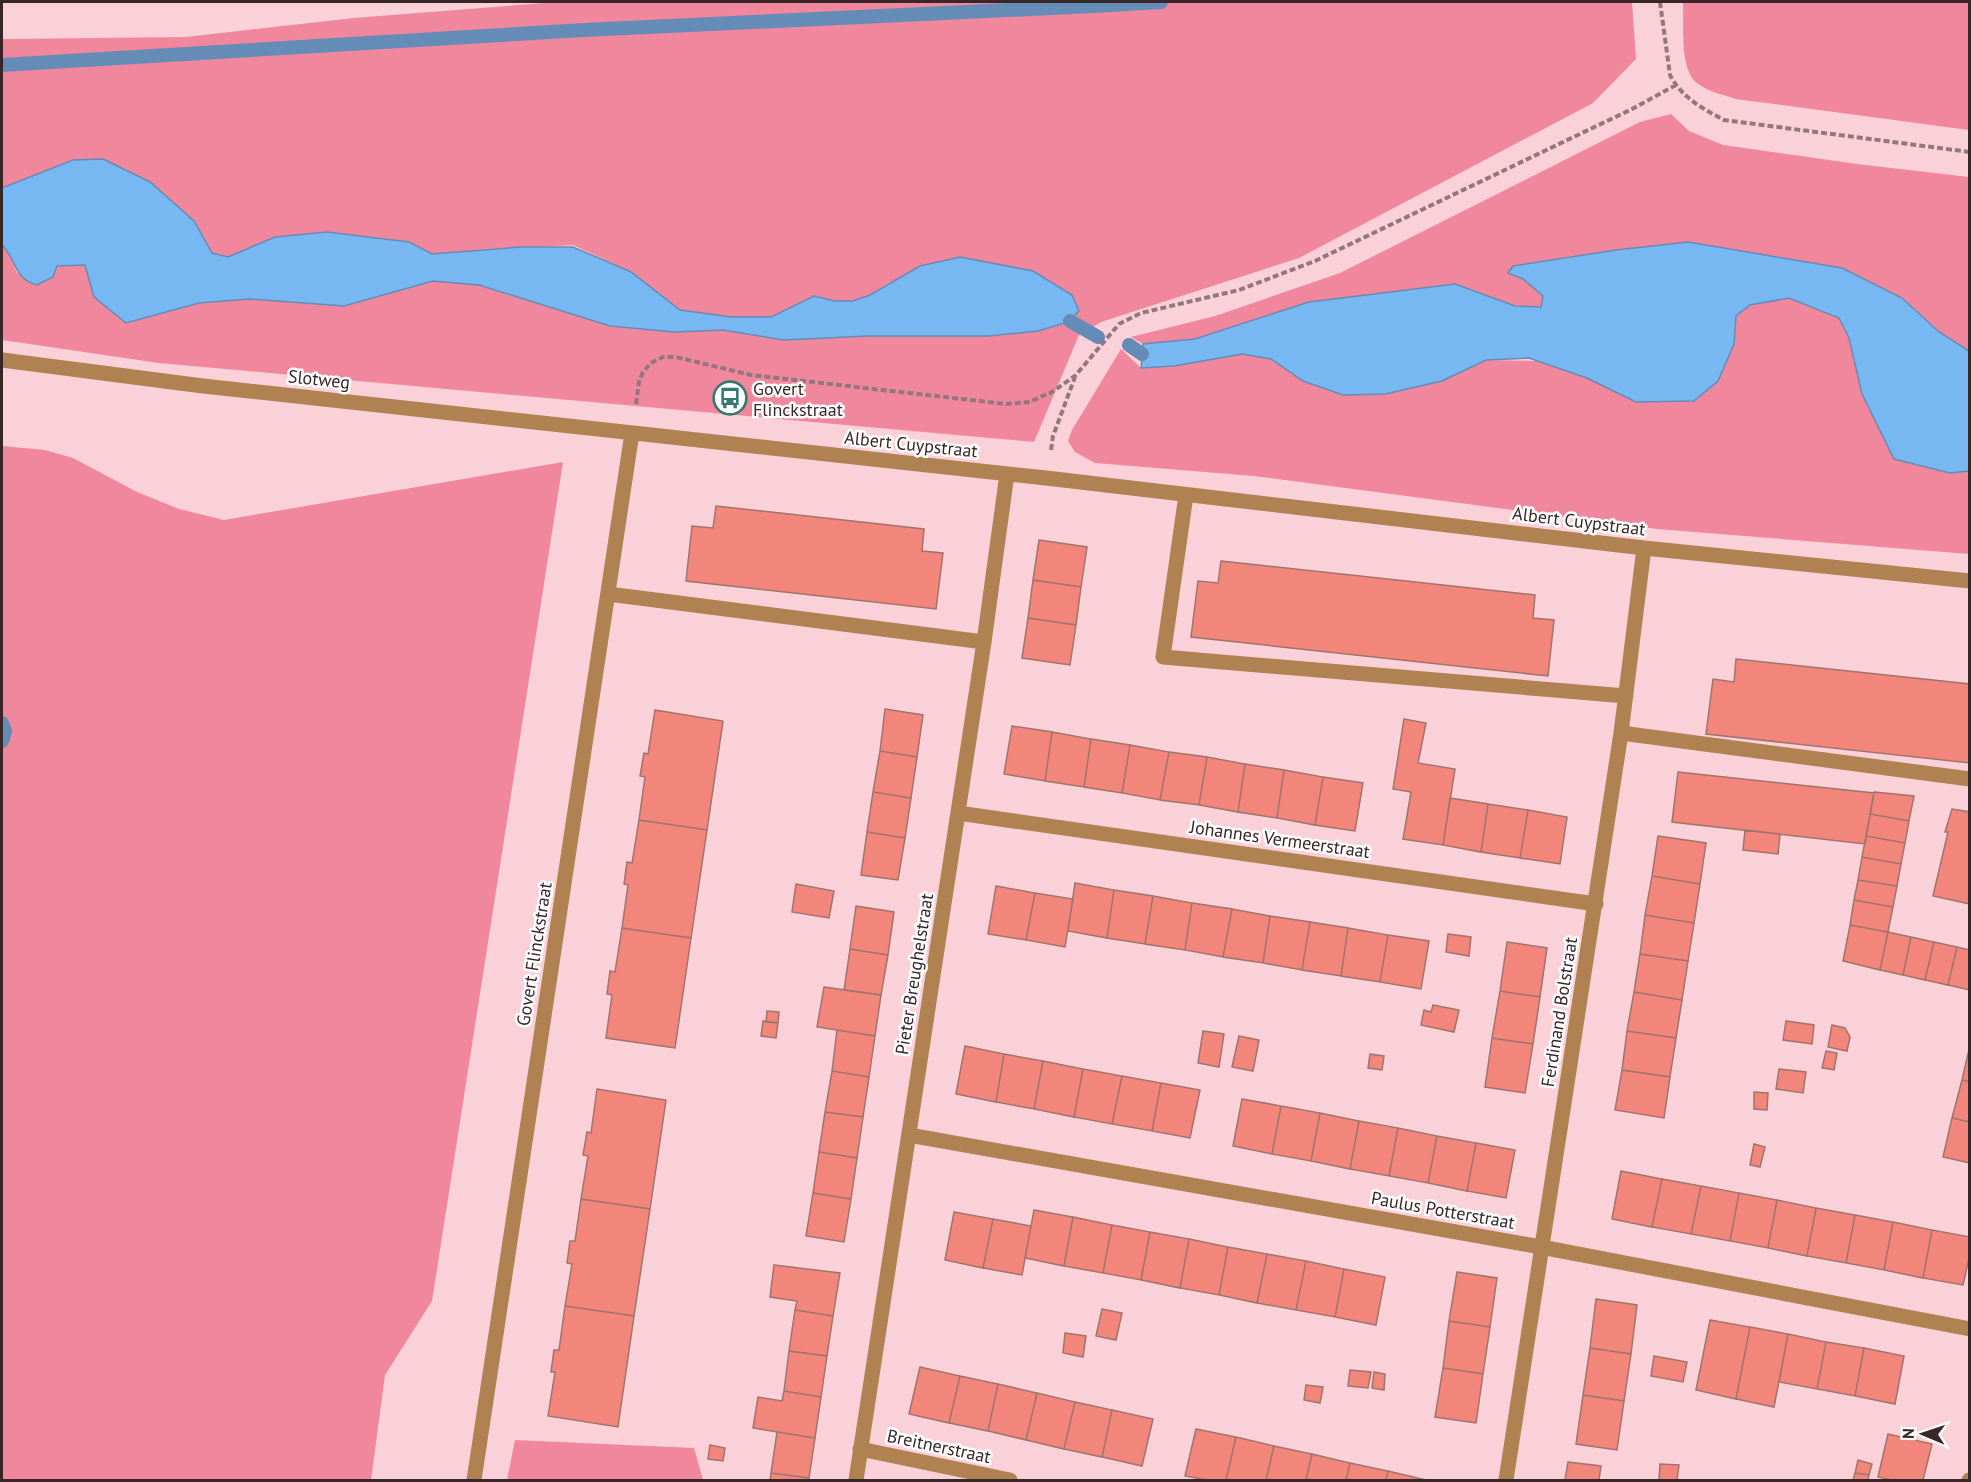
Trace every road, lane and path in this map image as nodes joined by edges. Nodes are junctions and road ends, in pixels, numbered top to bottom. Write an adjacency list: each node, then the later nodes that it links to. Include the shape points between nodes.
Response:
1 (1660, 2): 2 (path, via 1670,75)
2 (1676, 85): 3 (path, via 1694,104 1724,120); 5 (path, via 1632,110 1316,261 1239,290 1141,312 1119,324)
3 (1970, 152)
4 (2, 360): 6 (street, Slotweg)
5 (1075, 376): 6 (path, via 1029,402 1006,404 751,375 663,357 643,372); 8 (path, via 1053,436)
6 (632, 433): 7 (street, Albert Cuypstraat); 12 (street, Govert Flinckstraat)
7 (1007, 474): 8 (street, Albert Cuypstraat); 13 (street, Pieter Breughelstraat)
8 (1046, 478): 9 (street, Albert Cuypstraat)
9 (1185, 495): 10 (street, Albert Cuypstraat); 14 (street, via 1162,657)
10 (1644, 548): 11 (street, Albert Cuypstraat); 14 (street, Ferdinand Bolstraat)
11 (1970, 581)
12 (608, 594): 13 (street); 23 (street, Govert Flinckstraat)
13 (984, 642): 17 (street, Pieter Breughelstraat)
14 (1626, 696): 15 (street, Ferdinand Bolstraat)
15 (1621, 733): 16 (street); 18 (street, Ferdinand Bolstraat)
16 (1970, 779)
17 (958, 813): 18 (street, Johannes Vermeerstraat); 19 (street, Pieter Breughelstraat)
18 (1596, 904): 20 (street, Ferdinand Bolstraat)
19 (909, 1135): 20 (street, Paulus Potterstraat); 22 (street, Pieter Breughelstraat)
20 (1541, 1247): 21 (street, Paulus Potterstraat); 26 (street, Ferdinand Bolstraat)
21 (1970, 1329)
22 (860, 1449): 24 (street, Pieter Breughelstraat); 25 (street, Breitnerstraat)
23 (474, 1480)
24 (856, 1480)
25 (1010, 1480)
26 (1506, 1480)

